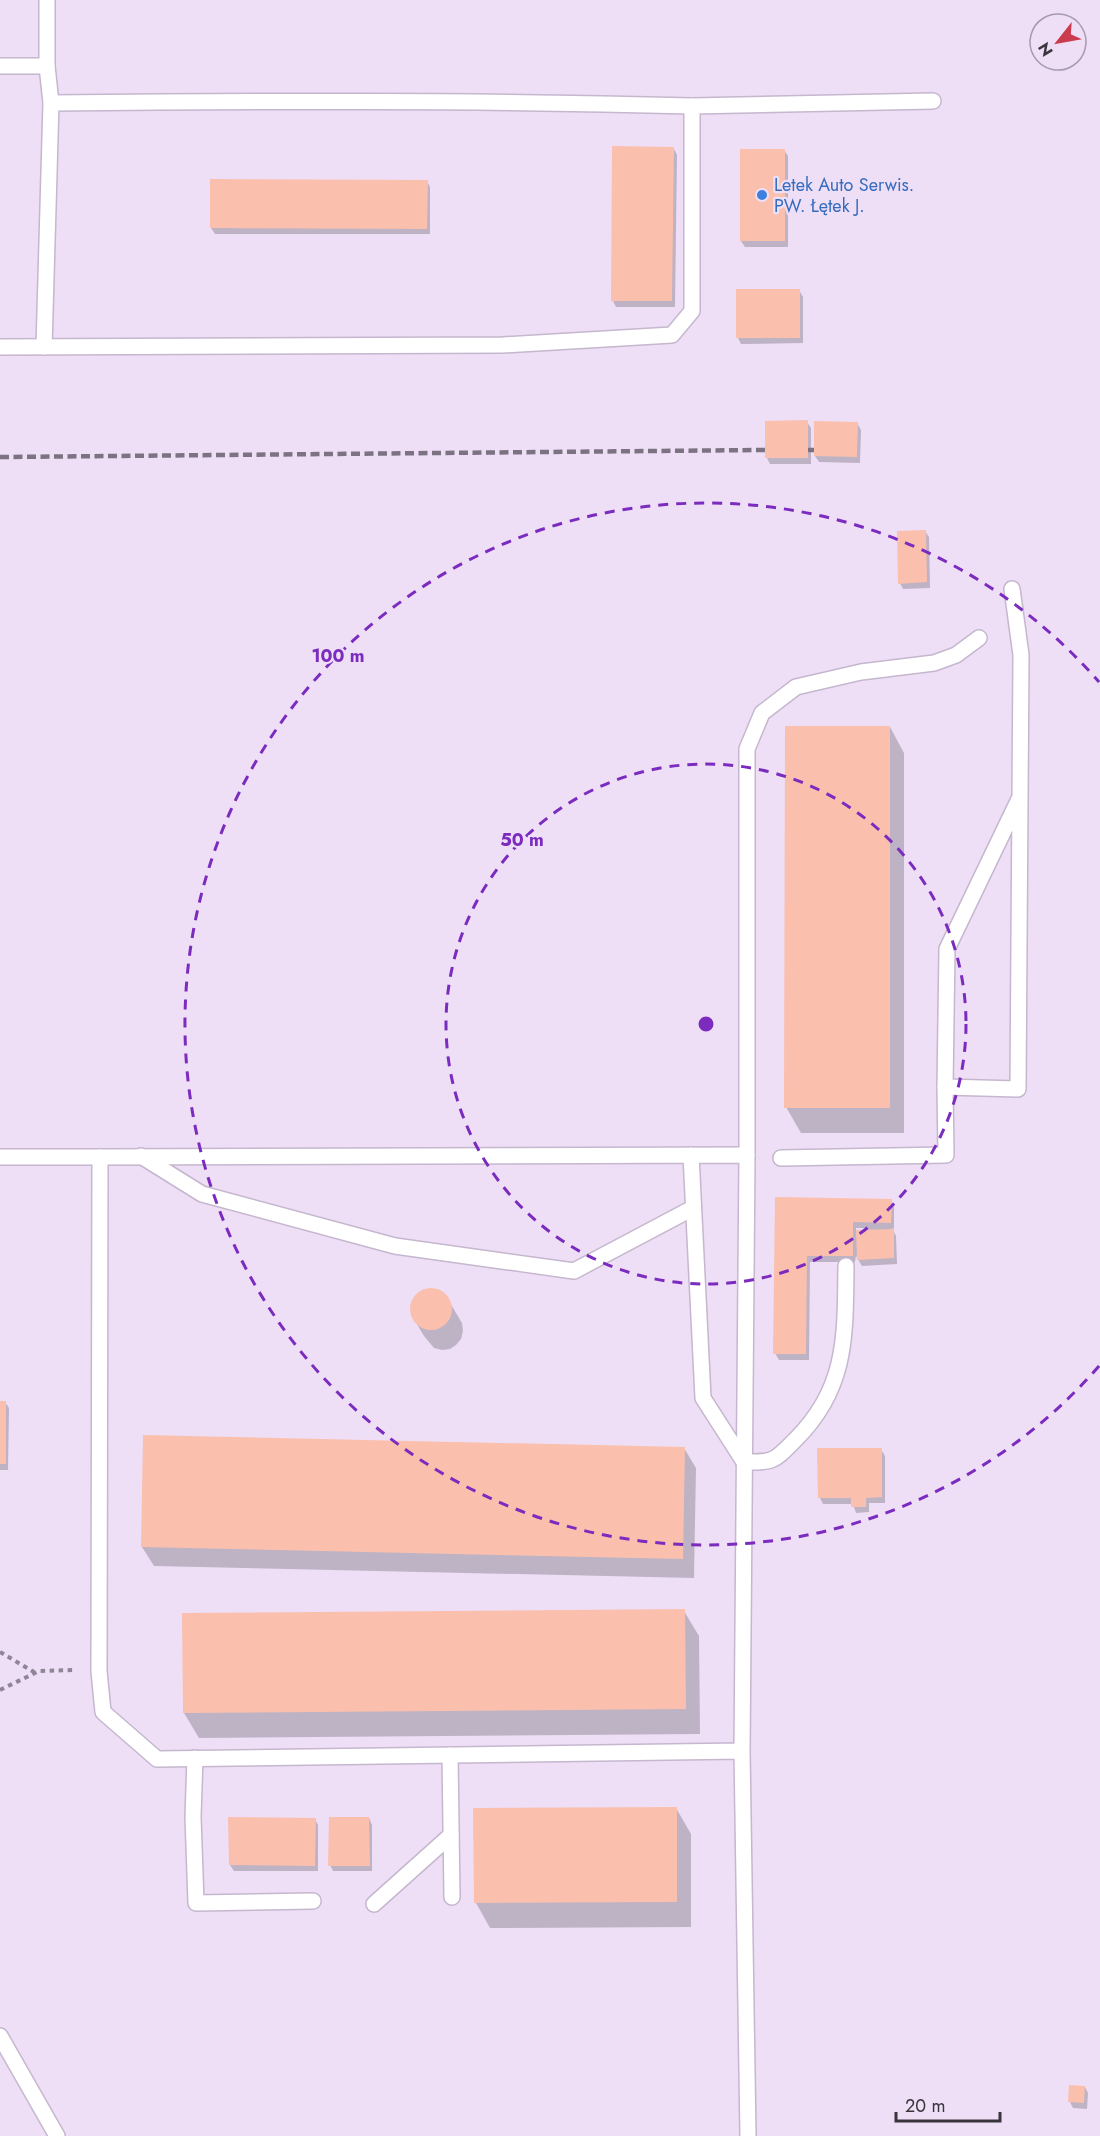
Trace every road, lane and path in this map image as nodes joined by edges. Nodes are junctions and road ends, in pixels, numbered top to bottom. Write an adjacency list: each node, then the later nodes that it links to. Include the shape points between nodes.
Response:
1 (47, 0): 3 (lane)
2 (0, 66): 3 (lane)
3 (47, 66): 5 (lane)
4 (933, 101): 6 (lane)
5 (51, 103): 6 (lane); 8 (lane)
6 (692, 106): 8 (lane, via 692,311 672,334 503,345)
7 (0, 347): 8 (lane)
8 (44, 347)
9 (1012, 589): 11 (lane, via 1021,655)
10 (979, 638): 14 (lane, via 956,655 934,663 861,672 796,687 762,712 747,749)
11 (1020, 797): 12 (lane, via 946,949); 12 (lane, via 1018,1089)
12 (945, 1087): 18 (lane, via 946,1155)
13 (691, 1155): 14 (lane); 15 (lane); 19 (lane)
14 (747, 1155): 21 (lane)
15 (141, 1156): 17 (lane); 19 (lane, via 202,1194 384,1243 574,1271)
16 (0, 1157): 17 (lane)
17 (100, 1157): 28 (lane, via 99,1671 103,1712 158,1759)
18 (781, 1158)
19 (693, 1208): 21 (lane, via 703,1398)
20 (846, 1266): 21 (lane, via 845,1336 833,1386 820,1409 774,1460)
21 (744, 1462): 26 (lane)
22 (0, 1652): 24 (path)
23 (73, 1670): 24 (path)
24 (34, 1673): 25 (path)
25 (0, 1690)
26 (742, 1751): 27 (lane); 35 (lane)
27 (450, 1755): 28 (lane); 29 (lane)
28 (195, 1758): 31 (lane, via 196,1903)
29 (451, 1835): 30 (lane); 32 (lane)
30 (452, 1897)
31 (313, 1901)
32 (374, 1904)
33 (0, 2036): 34 (lane)
34 (57, 2136)
35 (748, 2136)

